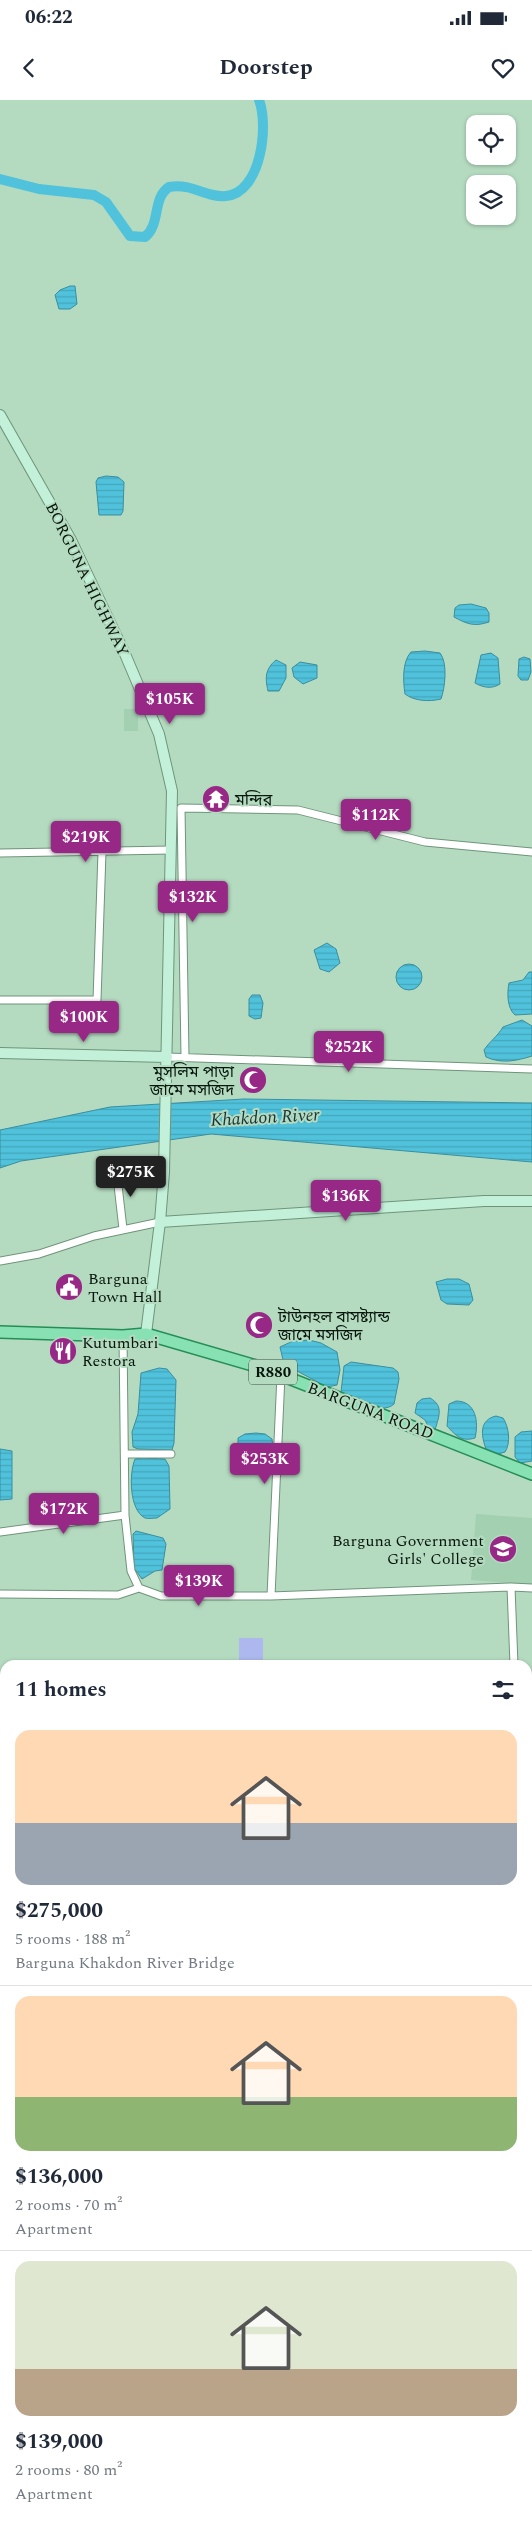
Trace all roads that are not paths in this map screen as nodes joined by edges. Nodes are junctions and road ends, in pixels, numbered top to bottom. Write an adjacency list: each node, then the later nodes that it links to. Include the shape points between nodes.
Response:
1 (0, 415): 2 (main road, BORGUNA HIGHWAY, via 71,540 153,715 172,790)
2 (171, 850): 3 (street); 8 (main road, BORGUNA HIGHWAY)
3 (102, 852): 5 (street); 6 (street, via 97,1000)
4 (532, 852): 9 (street, via 425,842 298,810 181,808)
5 (0, 853)
6 (0, 1000)
7 (0, 1053): 8 (main road)
8 (168, 1057): 9 (street); 13 (main road, BORGUNA HIGHWAY)
9 (185, 1057): 10 (street)
10 (532, 1069)
11 (116, 1168): 14 (street)
12 (532, 1201): 13 (main road, via 484,1201)
13 (160, 1222): 14 (street); 17 (main road, BORGUNA HIGHWAY)
14 (123, 1229): 15 (street, via 40,1254)
15 (0, 1261)
16 (0, 1332): 18 (main road, BARGUNA ROAD / R880)
17 (146, 1334): 18 (main road, BARGUNA ROAD / R880); 19 (main road, BARGUNA ROAD / R880)
18 (124, 1336): 20 (street)
19 (281, 1375): 22 (main road, BARGUNA ROAD / R880); 29 (street)
20 (125, 1454): 21 (street); 23 (street)
21 (171, 1454)
22 (532, 1474)
23 (125, 1515): 24 (street); 26 (street, via 131,1571)
24 (0, 1532)
25 (511, 1586): 27 (street); 29 (street); 30 (street)
26 (140, 1588): 28 (street, via 118,1595); 29 (street, via 161,1596)
27 (532, 1588)
28 (0, 1594)
29 (271, 1596)
30 (514, 1660)

